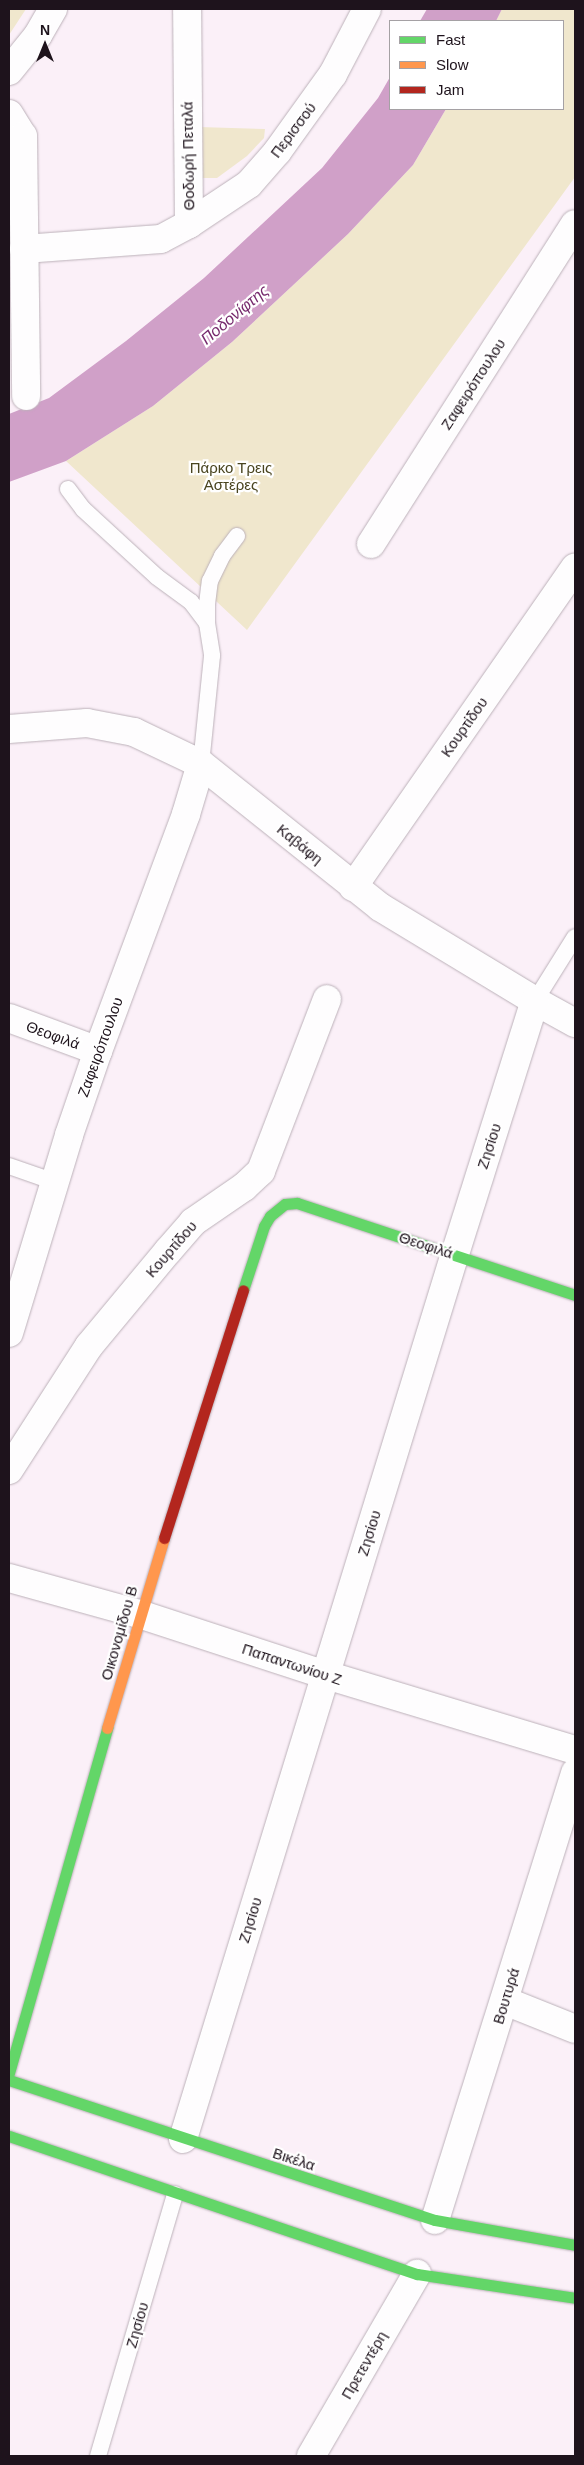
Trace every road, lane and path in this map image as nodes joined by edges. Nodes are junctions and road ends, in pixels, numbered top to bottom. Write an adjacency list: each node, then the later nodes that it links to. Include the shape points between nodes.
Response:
1 (53, 9): 4 (street, via 38,35)
2 (187, 9): 6 (street, Θοδωρή Πεταλά)
3 (367, 9): 6 (street, Περισσού, via 333,74 277,152 249,184)
4 (9, 71)
5 (9, 114): 8 (street, via 23,136)
6 (189, 224): 8 (street, Θοδωρή Πεταλά, via 162,239)
7 (575, 224): 12 (street, Ζαφειρόπουλου)
8 (24, 249): 9 (street)
9 (26, 396)
10 (68, 489): 14 (lane, via 83,509 157,577 191,602)
11 (237, 536): 14 (lane, via 222,556 210,581)
12 (371, 544)
13 (575, 567): 17 (street, Κουρτίδου)
14 (207, 624): 16 (lane, via 212,656)
15 (9, 729): 16 (street, Καβάφη, via 87,723 134,732)
16 (201, 764): 17 (street, Καβάφη); 23 (street, Ζαφειρόπουλου, via 186,814)
17 (354, 887): 20 (street, Καβάφη, via 380,907)
18 (575, 937): 20 (lane, Ζησίου)
19 (327, 999): 30 (street, Κουρτίδου, via 261,1171 244,1187 193,1222 168,1251 89,1346)
20 (535, 1001): 22 (street, Καβάφη); 27 (street, Ζησίου)
21 (9, 1018): 23 (street, Θεοφιλά)
22 (575, 1023)
23 (98, 1051): 25 (street, Ζαφειρόπουλου)
24 (9, 1166): 25 (lane)
25 (55, 1182): 29 (street, Ζαφειρόπουλου)
26 (277, 1210): 27 (street, Θεοφιλά, via 285,1204 297,1203); 32 (street, Οικονομίδου Β, via 264,1226)
27 (455, 1254): 28 (street, Θεοφιλά); 33 (street, Ζησίου)
28 (575, 1295)
29 (9, 1333)
30 (9, 1470)
31 (9, 1578): 32 (street, Παπαντωνίου Ζ)
32 (139, 1614): 33 (street, Παπαντωνίου Ζ); 38 (street, Οικονομίδου Β)
33 (326, 1675): 34 (street, Παπαντωνίου Ζ); 41 (street, Ζησίου)
34 (575, 1750)
35 (575, 1772): 36 (street, Βουτυρά)
36 (505, 2001): 37 (street); 43 (street, Βουτυρά)
37 (575, 2029)
38 (9, 2072)
39 (9, 2080): 41 (street, Βικέλα)
40 (9, 2136): 42 (street)
41 (183, 2138): 43 (street, Βικέλα)
42 (175, 2194): 45 (street); 47 (lane, Ζησίου)
43 (435, 2220): 44 (street, Βικέλα)
44 (575, 2245)
45 (417, 2274): 46 (street); 48 (street, Πρετεντέρη)
46 (575, 2298)
47 (98, 2456)
48 (311, 2456)

